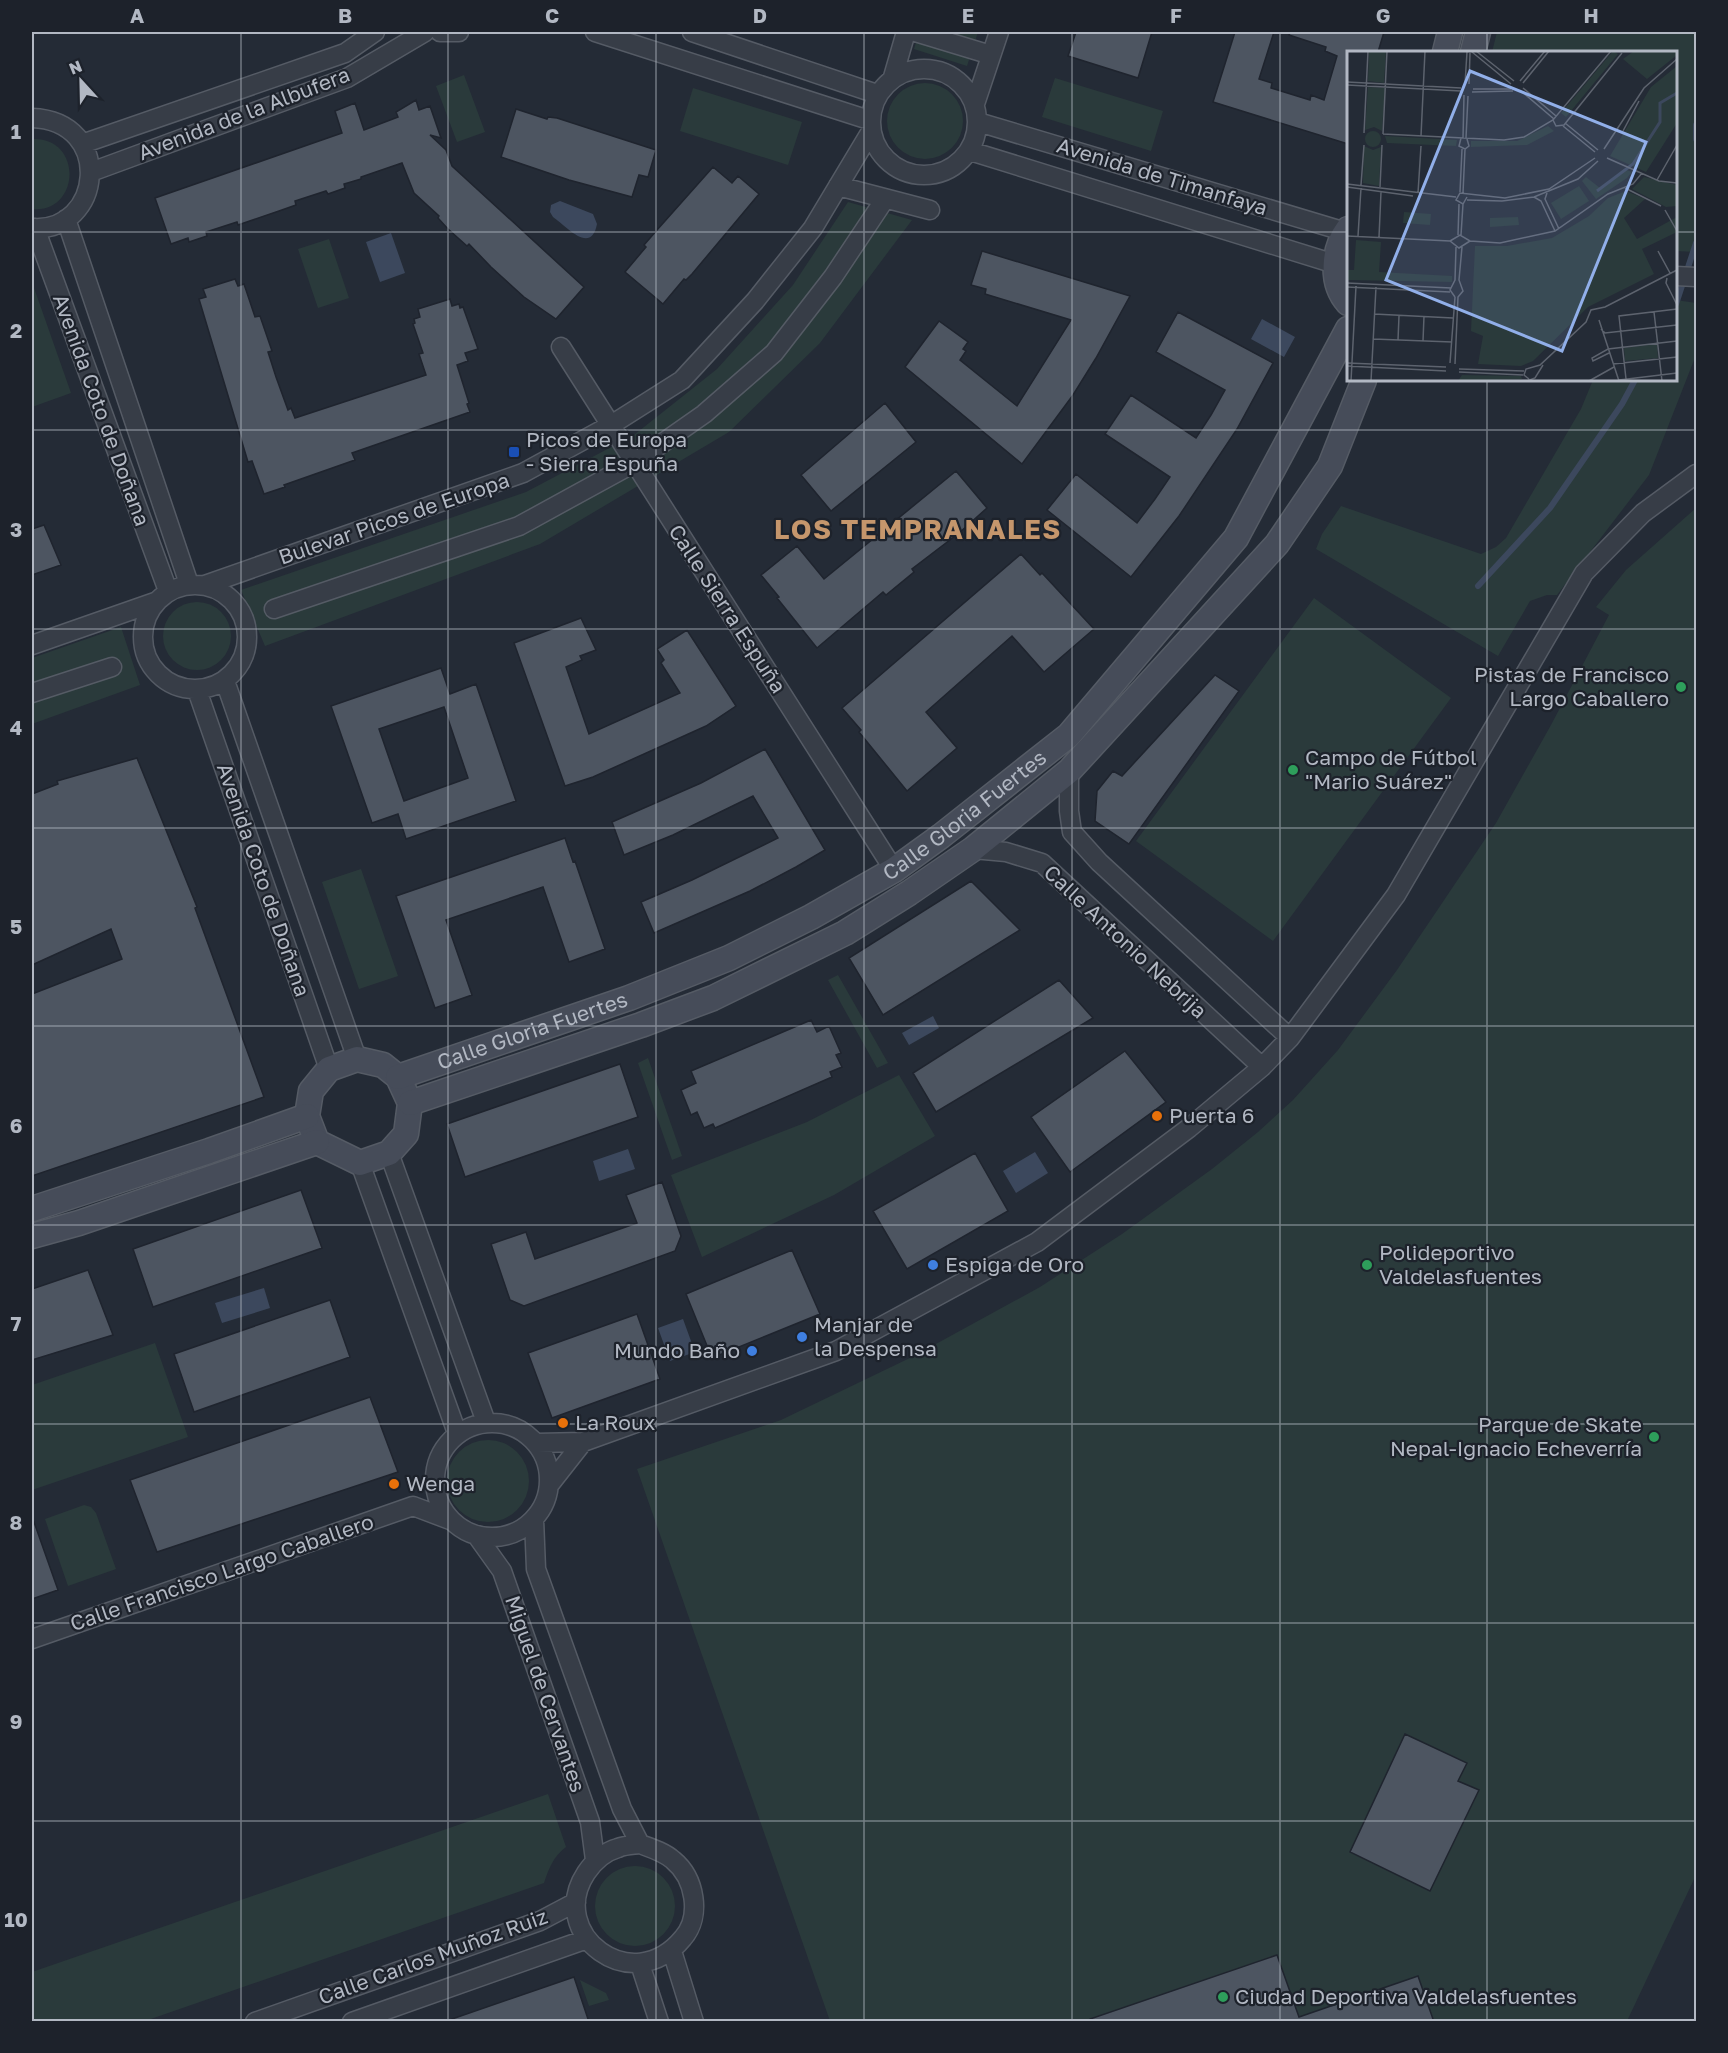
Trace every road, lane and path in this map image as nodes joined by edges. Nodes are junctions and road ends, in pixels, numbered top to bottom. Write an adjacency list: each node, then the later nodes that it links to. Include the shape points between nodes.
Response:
1 (375, 32): 21 (street, Avenida de la Albufera, via 345,53)
2 (425, 32): 23 (street, Avenida de la Albufera, via 347,78)
3 (440, 32): 4 (street)
4 (459, 32)
5 (595, 32): 20 (street)
6 (692, 32): 16 (street)
7 (906, 32): 15 (street)
8 (915, 32): 14 (street)
9 (999, 32): 14 (street)
10 (1450, 32): 12 (main road)
11 (1479, 32): 13 (main road)
12 (1445, 51)
13 (1473, 51)
14 (991, 55): 17 (street)
15 (892, 77): 16 (street); 17 (street, via 929,67 958,79)
16 (876, 94): 20 (street)
17 (975, 104): 19 (street)
18 (32, 118): 21 (street, via 61,124)
19 (978, 122): 22 (street); 29 (street, Avenida de Timanfaya)
20 (869, 126): 22 (street, via 886,162 914,176 950,170); 24 (street, Bulevar Picos de Europa)
21 (82, 144): 23 (street)
22 (970, 151): 30 (street, Avenida de Timanfaya)
23 (91, 172): 27 (street, via 88,190)
24 (838, 186): 25 (street); 37 (street, Bulevar Picos de Europa, via 813,228 755,301 682,380)
25 (885, 199): 26 (street); 38 (street, via 833,277 774,353 704,414)
26 (930, 210)
27 (66, 219): 28 (street); 40 (street, Avenida Coto de Doñana)
28 (33, 228): 41 (street, Avenida Coto de Doñana)
29 (1347, 230): 30 (main road)
30 (1335, 264): 33 (main road, via 1337,282)
31 (1677, 276): 32 (street)
32 (1696, 277)
33 (1347, 301)
34 (1347, 331): 50 (main road, Calle Gloria Fuertes, via 1236,538 1069,735)
35 (561, 347): 37 (street, Calle Sierra Espuña)
36 (1364, 381): 48 (main road, Calle Gloria Fuertes, via 1330,466 1277,544)
37 (610, 425): 38 (street, Calle Sierra Espuña); 40 (street, Bulevar Picos de Europa, via 524,473)
38 (633, 463): 42 (street, via 519,526); 50 (street, Calle Sierra Espuña)
39 (1696, 474): 51 (street, via 1643,513 1584,573 1396,895)
40 (197, 584): 41 (street); 45 (street, via 234,600 249,636 238,668)
41 (162, 596): 43 (street); 46 (street, via 143,627 144,653 156,674 180,688)
42 (274, 609)
43 (32, 645)
44 (112, 667): 47 (street)
45 (225, 681): 46 (street); 52 (street, Avenida Coto de Doñana)
46 (197, 690): 54 (street, Avenida Coto de Doñana)
47 (32, 693)
48 (1070, 771): 49 (main road, Calle Gloria Fuertes); 51 (street, Calle Antonio Nebrija, via 1072,832 1099,862)
49 (973, 849): 53 (street, Calle Antonio Nebrija, via 1006,852 1042,863); 56 (main road, Calle Gloria Fuertes, via 845,933 712,998)
50 (894, 870): 55 (main road, Calle Gloria Fuertes, via 729,958 629,998)
51 (1290, 1038): 53 (street)
52 (357, 1059): 54 (main road); 55 (main road, via 383,1065)
53 (1262, 1067): 65 (street, via 1189,1128 1037,1242 836,1351)
54 (329, 1069): 57 (main road, via 311,1091)
55 (398, 1077): 56 (main road)
56 (410, 1103): 59 (main road, via 406,1134)
57 (307, 1116): 58 (main road); 61 (main road)
58 (317, 1142): 60 (main road); 62 (main road, via 79,1224)
59 (389, 1153): 60 (main road); 63 (street)
60 (360, 1162): 64 (street)
61 (32, 1209)
62 (32, 1236)
63 (486, 1422): 64 (street); 66 (street, via 511,1425)
64 (457, 1433): 67 (street, via 444,1448)
65 (583, 1442): 66 (street); 68 (street)
66 (537, 1443): 68 (street, via 548,1464)
67 (435, 1470): 69 (street); 71 (street, via 436,1497)
68 (550, 1484): 70 (street)
69 (413, 1506): 71 (street); 73 (street, Calle Francisco Largo Caballero)
70 (534, 1519): 72 (street, via 507,1536); 74 (street, Miguel de Cervantes, via 536,1569 622,1809)
71 (450, 1520): 72 (street)
72 (477, 1536): 75 (street, Miguel de Cervantes, via 502,1571 590,1822)
73 (32, 1639)
74 (640, 1844): 75 (street, via 617,1848); 78 (street, via 674,1860 690,1884 694,1904 691,1924)
75 (595, 1860): 76 (street, via 579,1887)
76 (576, 1902): 77 (street); 81 (street, Calle Carlos Muñoz Ruiz, via 540,1921)
77 (587, 1939): 79 (street, via 602,1954 620,1962); 80 (street, Calle Carlos Muñoz Ruiz)
78 (672, 1951): 79 (street); 84 (street)
79 (640, 1964): 83 (street)
80 (373, 2018): 82 (street, Calle Carlos Muñoz Ruiz)
81 (255, 2022)
82 (352, 2022)
83 (659, 2022)
84 (694, 2022)

